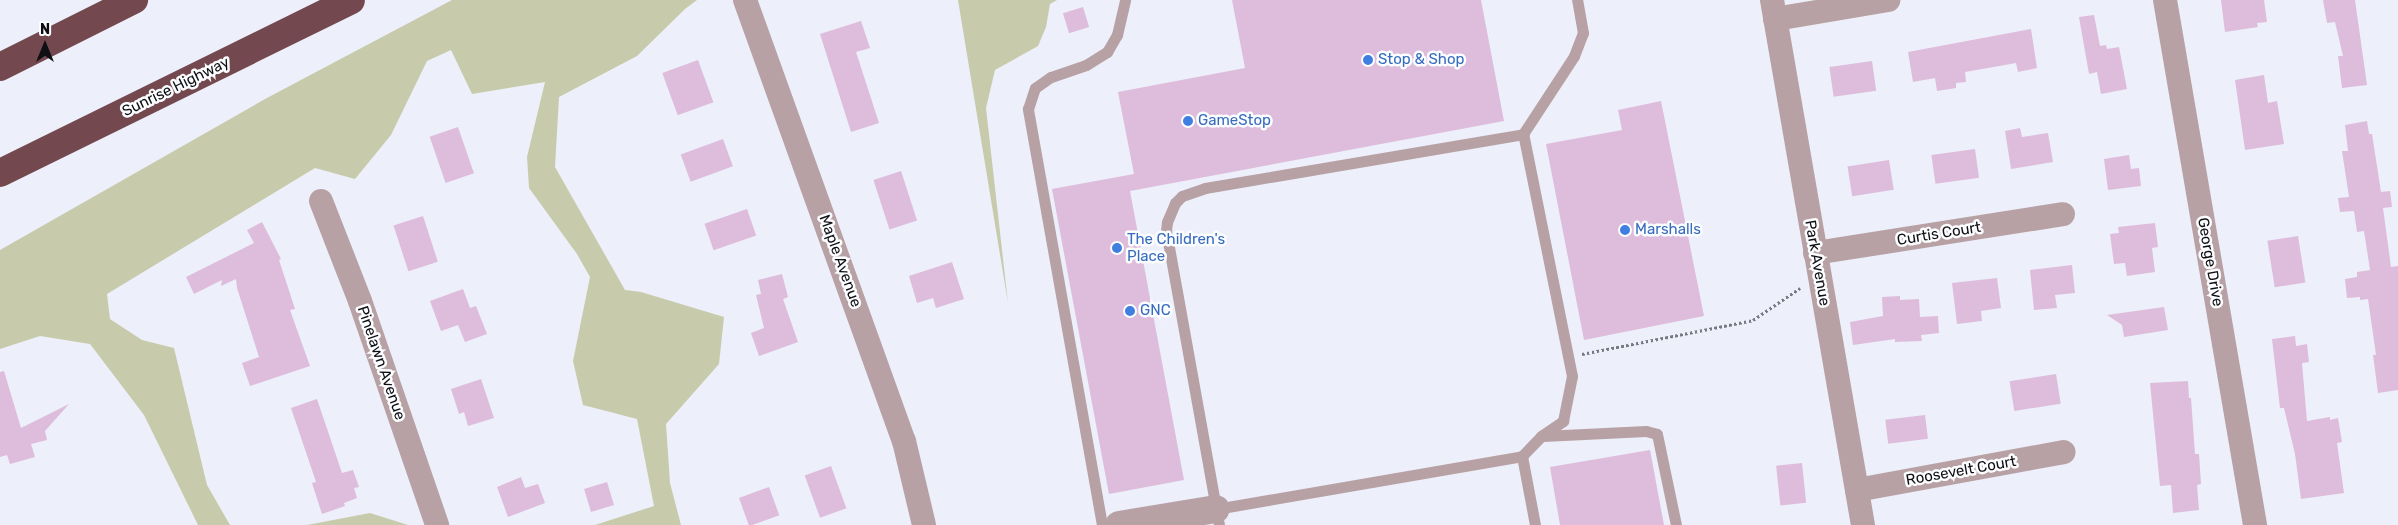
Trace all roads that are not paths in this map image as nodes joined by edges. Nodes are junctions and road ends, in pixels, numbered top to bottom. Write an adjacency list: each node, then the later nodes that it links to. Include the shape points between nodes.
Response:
1 (134, 0): 9 (highway)
2 (351, 0): 11 (highway, Sunrise Highway)
3 (745, 0): 21 (street, Maple Avenue, via 904,441)
4 (1125, 0): 22 (lane, via 1117,35 1107,52 1034,88 1028,109)
5 (1577, 0): 10 (lane, via 1582,33 1574,56)
6 (1888, 0): 8 (street)
7 (2165, 0): 27 (street, George Drive)
8 (1773, 10): 14 (street, Park Avenue)
9 (0, 67)
10 (1523, 134): 15 (lane, via 1572,376 1563,421); 19 (lane, via 1205,188 1182,196 1175,203 1166,222 1166,231)
11 (0, 174)
12 (321, 202): 20 (street, Pinelawn Avenue, via 360,301)
13 (2064, 214): 14 (street, Curtis Court)
14 (1818, 264): 18 (street, Park Avenue)
15 (1541, 436): 17 (lane); 25 (lane, via 1646,431 1657,434)
16 (2064, 452): 18 (street, Roosevelt Court)
17 (1522, 456): 19 (lane); 24 (lane)
18 (1857, 490): 26 (street, Park Avenue)
19 (1217, 517): 23 (street)
20 (437, 525)
21 (924, 525)
22 (1102, 525)
23 (1119, 525)
24 (1535, 525)
25 (1676, 525)
26 (1863, 525)
27 (2255, 525)

